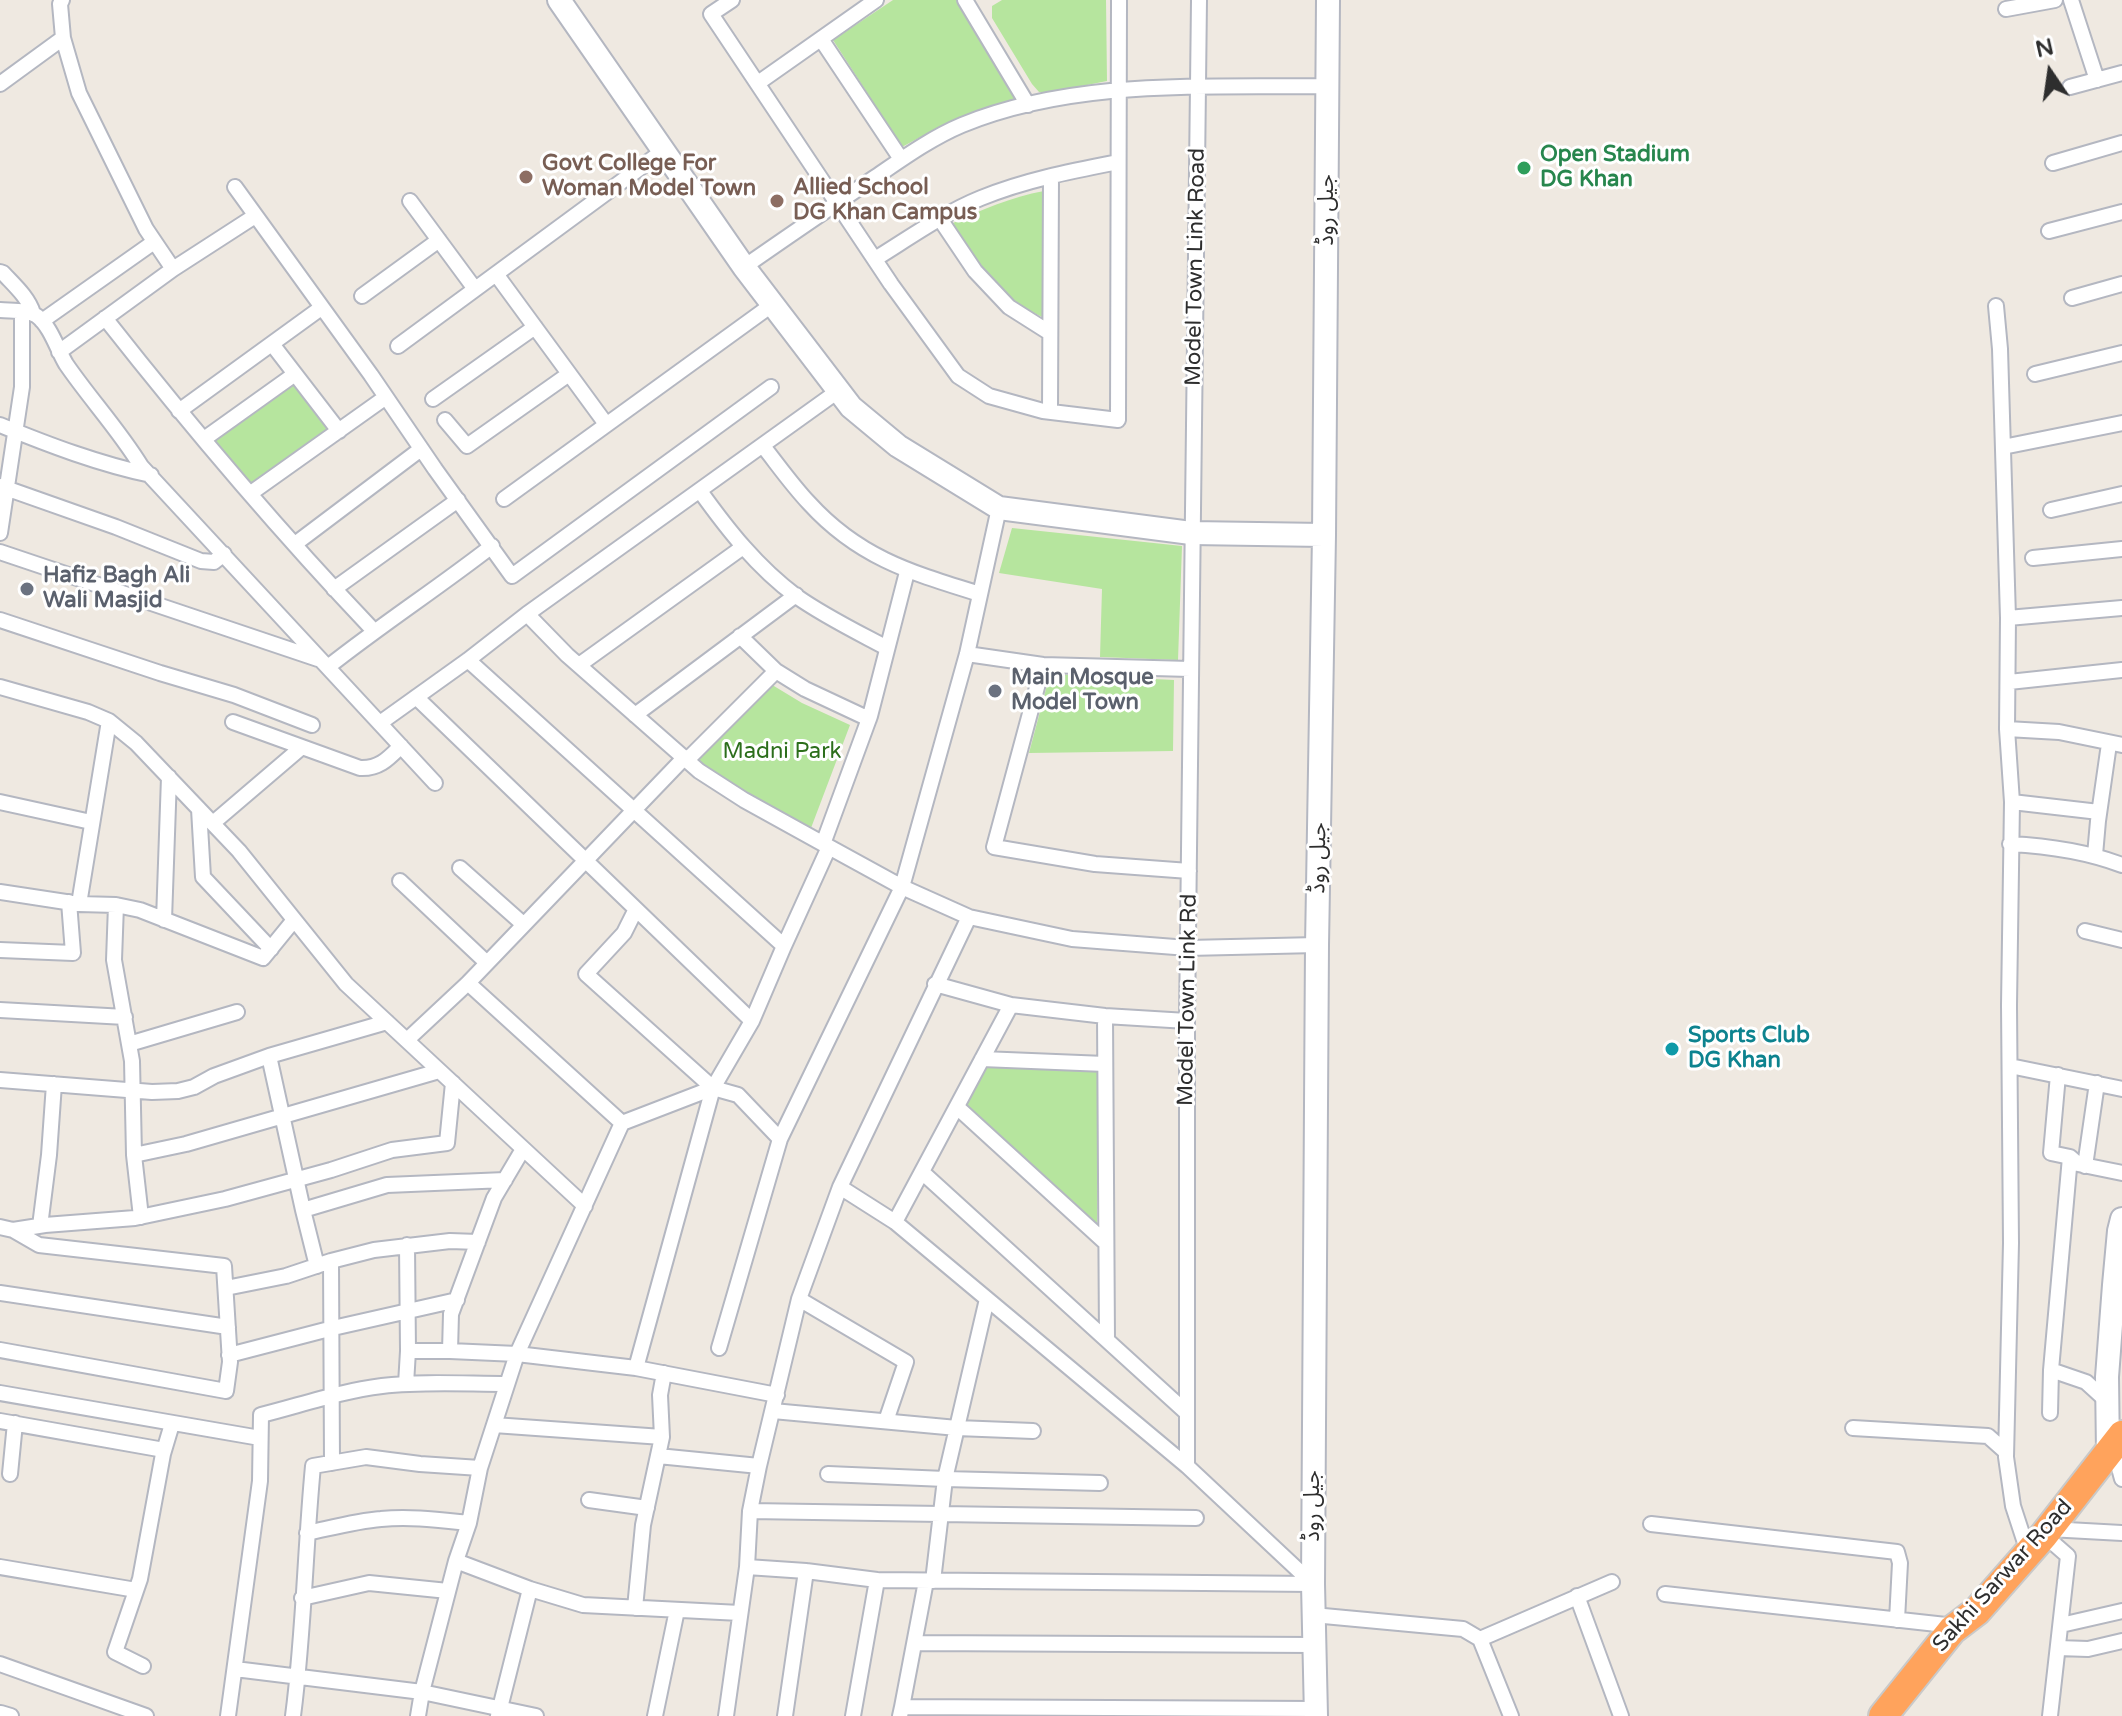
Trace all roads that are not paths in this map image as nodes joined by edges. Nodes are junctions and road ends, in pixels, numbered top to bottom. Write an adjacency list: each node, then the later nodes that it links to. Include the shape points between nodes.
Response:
1 (62, 0): 12 (street)
2 (559, 0): 24 (main road)
3 (732, 0): 16 (street, via 711,14)
4 (876, 0): 13 (street)
5 (1119, 0): 21 (street)
6 (1199, 0): 20 (street, Model Town Link Road)
7 (1328, 0): 18 (main road, جیل روڈ)
8 (2055, 0): 11 (street)
9 (2071, 0): 15 (street)
10 (973, 3): 22 (street)
11 (2006, 9)
12 (63, 38): 17 (street); 37 (street, via 79,93)
13 (821, 39): 16 (street); 25 (street)
14 (2122, 73): 15 (street)
15 (2097, 80): 19 (street)
16 (758, 83): 31 (street)
17 (0, 84)
18 (1328, 86): 20 (street); 89 (main road, جیل روڈ)
19 (2070, 87)
20 (1199, 88): 21 (street); 88 (street, Model Town Link Road)
21 (1118, 90): 22 (street); 26 (street)
22 (1028, 105): 25 (street, via 961,125)
23 (2122, 143): 27 (street)
24 (663, 151): 39 (main road); 42 (street)
25 (901, 159): 31 (street)
26 (1118, 162): 28 (street); 67 (street, via 1118,420)
27 (2053, 163)
28 (1051, 176): 34 (street, via 982,197); 54 (street)
29 (235, 187): 33 (street)
30 (410, 201): 36 (street)
31 (838, 202): 38 (street); 39 (street)
32 (2122, 212): 35 (street)
33 (255, 216): 40 (street); 49 (street)
34 (940, 219): 38 (street); 54 (street, via 975,271 1009,307)
35 (2049, 231)
36 (439, 240): 44 (street); 45 (street)
37 (154, 242): 40 (street); 51 (street)
38 (875, 259): 67 (street, via 958,376 989,396)
39 (744, 267): 47 (main road)
40 (173, 269): 52 (street)
41 (0, 272): 51 (street, via 21,292)
42 (496, 274): 44 (street); 53 (street)
43 (2122, 284): 46 (street)
44 (475, 289): 56 (street)
45 (362, 296)
46 (2072, 298)
47 (773, 304): 63 (main road); 70 (street)
48 (1996, 306): 76 (street)
49 (321, 308): 55 (street); 64 (street)
50 (0, 310): 51 (street)
51 (32, 315): 57 (street); 72 (street)
52 (105, 318): 57 (street); 66 (street)
53 (535, 327): 60 (street); 65 (street)
54 (1050, 333): 67 (street)
55 (272, 344): 59 (street); 66 (street)
56 (398, 346)
57 (59, 352): 78 (street)
58 (2122, 353): 61 (street)
59 (295, 374): 73 (street); 74 (street)
60 (569, 374): 68 (street, via 467,446); 70 (street)
61 (2035, 374)
62 (771, 387): 91 (street, via 512,576)
63 (838, 391): 75 (street); 85 (main road, via 898,446)
64 (386, 397): 73 (street); 77 (street)
65 (433, 399)
66 (179, 411): 74 (street)
67 (1050, 412)
68 (445, 420)
69 (2122, 423): 76 (street)
70 (606, 424): 83 (street)
71 (0, 425): 72 (street)
72 (15, 431): 78 (street); 79 (street)
73 (339, 431): 81 (street)
74 (204, 439): 81 (street)
75 (763, 446): 80 (street); 97 (street, via 836,530)
76 (2003, 447): 103 (street)
77 (421, 449): 84 (street); 90 (street)
78 (151, 475): 95 (street)
79 (3, 488): 87 (street); 95 (street, via 201,561 214,562)
80 (700, 491): 92 (street); 102 (street)
81 (251, 493): 90 (street)
82 (2122, 494): 86 (street)
83 (504, 499)
84 (458, 500): 91 (street); 98 (street)
85 (999, 508): 88 (main road); 99 (street)
86 (2051, 510)
87 (0, 533)
88 (1191, 533): 89 (main road); 113 (street, Model Town Link Rd)
89 (1324, 535): 158 (main road, جیل روڈ)
90 (295, 544): 98 (street)
91 (492, 546): 105 (street)
92 (743, 547): 100 (street); 111 (street)
93 (2122, 549): 96 (street)
94 (0, 552): 110 (street)
95 (224, 554): 110 (street)
96 (2033, 558)
97 (907, 572): 99 (street); 107 (street)
98 (334, 589): 105 (street)
99 (980, 594): 108 (street)
100 (796, 595): 106 (street); 107 (street)
101 (2122, 608): 103 (street)
102 (527, 614): 109 (street); 111 (street)
103 (2008, 618): 116 (street)
104 (0, 620): 124 (street)
105 (374, 631): 110 (street)
106 (740, 636): 115 (street); 119 (street)
107 (887, 648): 120 (street)
108 (967, 654): 112 (street); 147 (street)
109 (468, 660): 118 (street); 135 (street)
110 (325, 663): 123 (street)
111 (579, 665): 119 (street)
112 (1043, 665): 113 (street); 145 (street, via 994,847 1095,864)
113 (1190, 669): 145 (street, Model Town Link Rd)
114 (2122, 670): 116 (street)
115 (776, 671): 120 (street); 129 (street)
116 (2009, 682): 125 (street)
117 (0, 687): 121 (street)
118 (416, 697): 123 (street); 142 (street)
119 (635, 715): 129 (street)
120 (869, 719): 140 (street)
121 (109, 721): 130 (street); 137 (street)
122 (233, 722): 128 (street)
123 (380, 723): 127 (street)
124 (312, 725)
125 (2007, 729): 126 (street, via 2059,732); 133 (street)
126 (2116, 744): 136 (street)
127 (401, 746): 128 (street, via 384,763 370,768); 131 (street)
128 (302, 747): 138 (street)
129 (686, 759): 135 (street); 140 (street, via 744,800)
130 (169, 777): 134 (street); 153 (street)
131 (435, 783)
132 (0, 802): 137 (street)
133 (2012, 802): 136 (street); 139 (street)
134 (199, 809): 138 (street); 161 (street, via 203,877)
135 (634, 810): 142 (street); 159 (street)
136 (2099, 812): 141 (street)
137 (91, 822): 149 (street)
138 (213, 823): 154 (street)
139 (2010, 844): 141 (street); 179 (street)
140 (826, 846): 147 (street); 159 (street)
141 (2095, 855): 143 (street)
142 (585, 860): 151 (street); 155 (street)
143 (2122, 865)
144 (460, 868): 155 (street)
145 (1189, 871): 160 (street, Model Town Link Rd)
146 (400, 881): 163 (street)
147 (902, 887): 152 (street); 192 (street)
148 (0, 892): 149 (street)
149 (74, 903): 150 (street); 162 (street, via 73,953)
150 (116, 905): 153 (street); 170 (street, via 114,960)
151 (636, 909): 171 (street); 186 (street, via 624,933 586,974)
152 (969, 917): 160 (street, via 1072,939); 165 (street)
153 (164, 920): 161 (street, via 263,958)
154 (294, 920): 161 (street); 173 (street, via 346,984)
155 (523, 924): 163 (street)
156 (2085, 931): 157 (street)
157 (2122, 940)
158 (1317, 945): 160 (street); 280 (main road, جیل روڈ)
159 (784, 946): 171 (street)
160 (1188, 948): 172 (street, Model Town Link Rd)
161 (271, 949)
162 (0, 950)
163 (487, 963): 164 (street)
164 (468, 983): 174 (street); 191 (street)
165 (935, 984): 166 (street); 201 (street)
166 (1011, 1005): 169 (street); 177 (street)
167 (0, 1010): 170 (street)
168 (237, 1012): 175 (street)
169 (1105, 1016): 172 (street); 178 (street)
170 (125, 1017): 175 (street)
171 (752, 1021): 186 (street)
172 (1187, 1021): 238 (street, Model Town Link Rd)
173 (387, 1022): 174 (street); 176 (street)
174 (407, 1040): 180 (street)
175 (129, 1044): 188 (street)
176 (269, 1056): 188 (street, via 178,1091); 190 (street)
177 (982, 1059): 178 (street); 189 (street)
178 (1105, 1064): 210 (street)
179 (2010, 1066): 181 (street); 252 (street)
180 (439, 1071): 183 (street); 190 (street)
181 (2058, 1075): 184 (street); 195 (street, via 2051,1153)
182 (0, 1080): 185 (street)
183 (453, 1083): 193 (street); 199 (street, via 447,1143 392,1150)
184 (2097, 1083): 187 (street); 196 (street)
185 (54, 1084): 188 (street); 207 (street)
186 (713, 1088): 191 (street); 192 (street, via 738,1095); 228 (street)
187 (2122, 1089)
188 (133, 1090): 194 (street)
189 (957, 1107): 197 (street); 210 (street)
190 (283, 1116): 194 (street); 199 (street)
191 (622, 1123): 202 (street)
192 (780, 1139): 222 (street)
193 (523, 1149): 200 (street); 202 (street)
194 (134, 1155): 204 (street)
195 (2070, 1157): 196 (street); 229 (street)
196 (2085, 1166): 198 (street)
197 (922, 1172): 206 (street); 221 (street)
198 (2122, 1173)
199 (297, 1179): 203 (street); 204 (street)
200 (505, 1180): 203 (street, via 387,1185); 209 (street)
201 (840, 1187): 206 (street); 215 (street)
202 (585, 1206): 226 (street)
203 (303, 1210): 212 (street)
204 (141, 1217): 207 (street)
205 (2122, 1219): 236 (main road)
206 (895, 1222): 216 (street)
207 (40, 1226): 208 (street)
208 (6, 1229): 213 (street, via 39,1245 224,1266)
209 (478, 1242): 211 (street); 217 (street)
210 (1106, 1243): 221 (street)
211 (407, 1245): 212 (street); 218 (street)
212 (324, 1263): 213 (street); 220 (street)
213 (226, 1288): 219 (street)
214 (0, 1293): 219 (street)
215 (799, 1299): 234 (street); 241 (street, via 906,1362)
216 (987, 1299): 245 (street); 256 (street)
217 (457, 1300): 218 (street); 225 (street, via 451,1314)
218 (408, 1312): 220 (street); 224 (street)
219 (228, 1327): 227 (street)
220 (333, 1328): 227 (street); 235 (street)
221 (1107, 1340): 238 (street)
222 (719, 1348)
223 (0, 1350): 227 (street, via 226,1391)
224 (408, 1351): 225 (street); 231 (street)
225 (450, 1351): 226 (street)
226 (517, 1354): 228 (street); 232 (street)
227 (229, 1355)
228 (636, 1368): 230 (street)
229 (2051, 1370): 236 (street, via 2086,1382); 239 (street)
230 (664, 1373): 234 (street); 248 (street)
231 (406, 1384): 232 (street); 235 (street)
232 (507, 1384): 244 (street)
233 (0, 1393): 243 (street)
234 (777, 1395): 237 (street)
235 (333, 1396): 249 (street, via 261,1415); 254 (street)
236 (2108, 1402): 250 (main road)
237 (773, 1411): 241 (street); 255 (street)
238 (1187, 1413): 256 (street, Model Town Link Rd)
239 (2050, 1413)
240 (0, 1421): 242 (street)
241 (886, 1421): 245 (street)
242 (15, 1423): 251 (street); 258 (street)
243 (172, 1424): 249 (street); 251 (street)
244 (494, 1425): 248 (street); 257 (street)
245 (957, 1428): 247 (street); 260 (street)
246 (1853, 1428): 252 (street, via 1988,1436)
247 (1033, 1431)
248 (662, 1437): 253 (street)
249 (260, 1438): 302 (street, via 260,1481)
250 (2117, 1441): 261 (street); 272 (highway, Sakhi Sarwar Road)
251 (164, 1450): 282 (street)
252 (2006, 1452): 272 (street, via 2013,1506)
253 (658, 1456): 255 (street); 264 (street)
254 (332, 1463): 257 (street, via 366,1457); 270 (street, via 313,1466)
255 (759, 1466): 265 (street)
256 (1187, 1466): 280 (street)
257 (480, 1468): 268 (street)
258 (10, 1474)
259 (828, 1474): 260 (street)
260 (945, 1479): 262 (street); 266 (street)
261 (2122, 1479)
262 (1100, 1483)
263 (589, 1500): 264 (street)
264 (647, 1508): 287 (street)
265 (750, 1511): 266 (street); 275 (street)
266 (940, 1514): 267 (street); 278 (street)
267 (1196, 1518)
268 (469, 1523): 270 (street, via 384,1519); 273 (street)
269 (1651, 1524): 293 (street, via 1897,1552)
270 (307, 1533): 286 (street)
271 (2122, 1533): 272 (street)
272 (2040, 1539): 292 (highway, Sakhi Sarwar Road); 294 (street, via 2068,1556)
273 (456, 1561): 281 (street); 283 (street)
274 (0, 1567): 282 (street)
275 (747, 1567): 276 (street); 290 (street)
276 (806, 1571): 277 (street); 317 (street)
277 (877, 1580): 278 (street); 318 (street)
278 (930, 1581): 280 (street); 297 (street)
279 (1612, 1582): 285 (street)
280 (1313, 1584): 291 (main road, جیل روڈ)
281 (530, 1589): 287 (street, via 583,1605); 305 (street)
282 (136, 1590): 301 (street, via 115,1652)
283 (448, 1591): 286 (street, via 369,1583); 304 (street)
284 (1665, 1594): 293 (street)
285 (1577, 1596): 295 (street); 320 (street)
286 (302, 1598): 303 (street)
287 (635, 1608): 288 (street)
288 (677, 1610): 290 (street); 315 (street)
289 (2122, 1611): 294 (street)
290 (740, 1613): 316 (street)
291 (1313, 1615): 295 (street, via 1463,1629); 298 (main road, جیل روڈ)
292 (1967, 1619): 293 (street); 321 (highway, Sakhi Sarwar Road); 322 (highway, via 1962,1639)
293 (1897, 1620)
294 (2061, 1625): 299 (street)
295 (1480, 1639): 319 (street)
296 (2122, 1641): 299 (street, via 2088,1649)
297 (915, 1643): 298 (street); 307 (street)
298 (1314, 1645): 306 (main road, جیل روڈ)
299 (2058, 1648): 323 (street)
300 (0, 1664): 311 (street)
301 (143, 1666)
302 (235, 1669): 303 (street); 309 (street)
303 (298, 1677): 304 (street); 312 (street)
304 (422, 1692): 305 (street); 313 (street)
305 (499, 1712): 314 (street)
306 (1316, 1713): 307 (street)
307 (901, 1714)
308 (0, 1715): 310 (street)
309 (231, 1715)
310 (11, 1716)
311 (146, 1716)
312 (293, 1716)
313 (418, 1716)
314 (536, 1716)
315 (655, 1716)
316 (726, 1716)
317 (785, 1716)
318 (853, 1716)
319 (1511, 1716)
320 (1621, 1716)
321 (1883, 1716)
322 (1902, 1716)
323 (2050, 1716)

